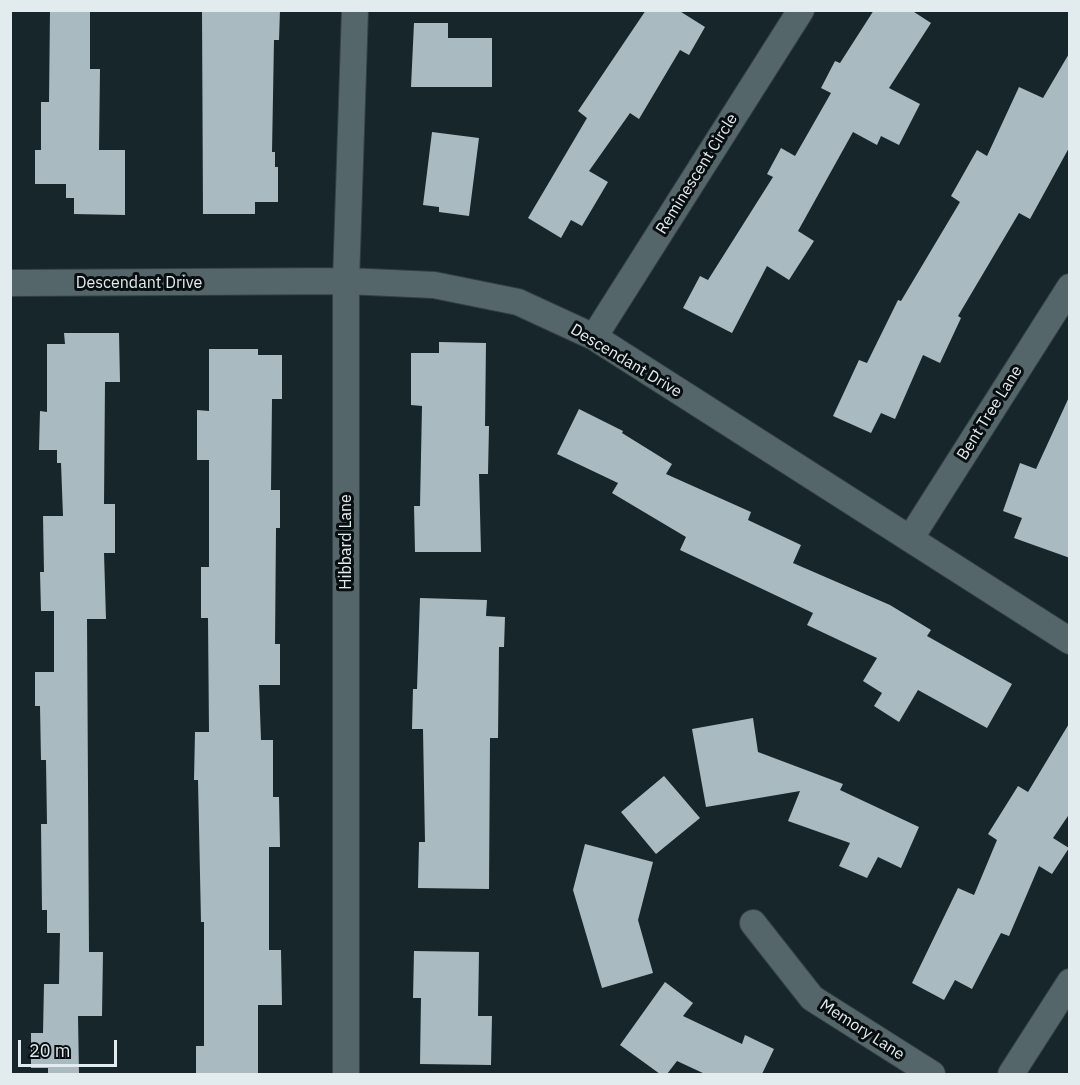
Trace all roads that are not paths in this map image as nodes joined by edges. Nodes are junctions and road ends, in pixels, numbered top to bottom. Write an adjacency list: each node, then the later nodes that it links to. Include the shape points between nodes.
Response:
1 (355, 10): 3 (street, Hibbard Lane)
2 (801, 10): 6 (street, Reminescent Circle)
3 (346, 281): 4 (street, Descendant Drive); 6 (street, Descendant Drive, via 434,285 518,302); 11 (street, Hibbard Lane)
4 (10, 284)
5 (1070, 287): 7 (street, Bent Tree Lane)
6 (594, 337): 7 (street, Descendant Drive)
7 (910, 539): 8 (street, Descendant Drive)
8 (1070, 641)
9 (753, 924): 12 (street, Memory Lane, via 812,998)
10 (1070, 982): 13 (street)
11 (346, 1074)
12 (932, 1074)
13 (1011, 1074)

